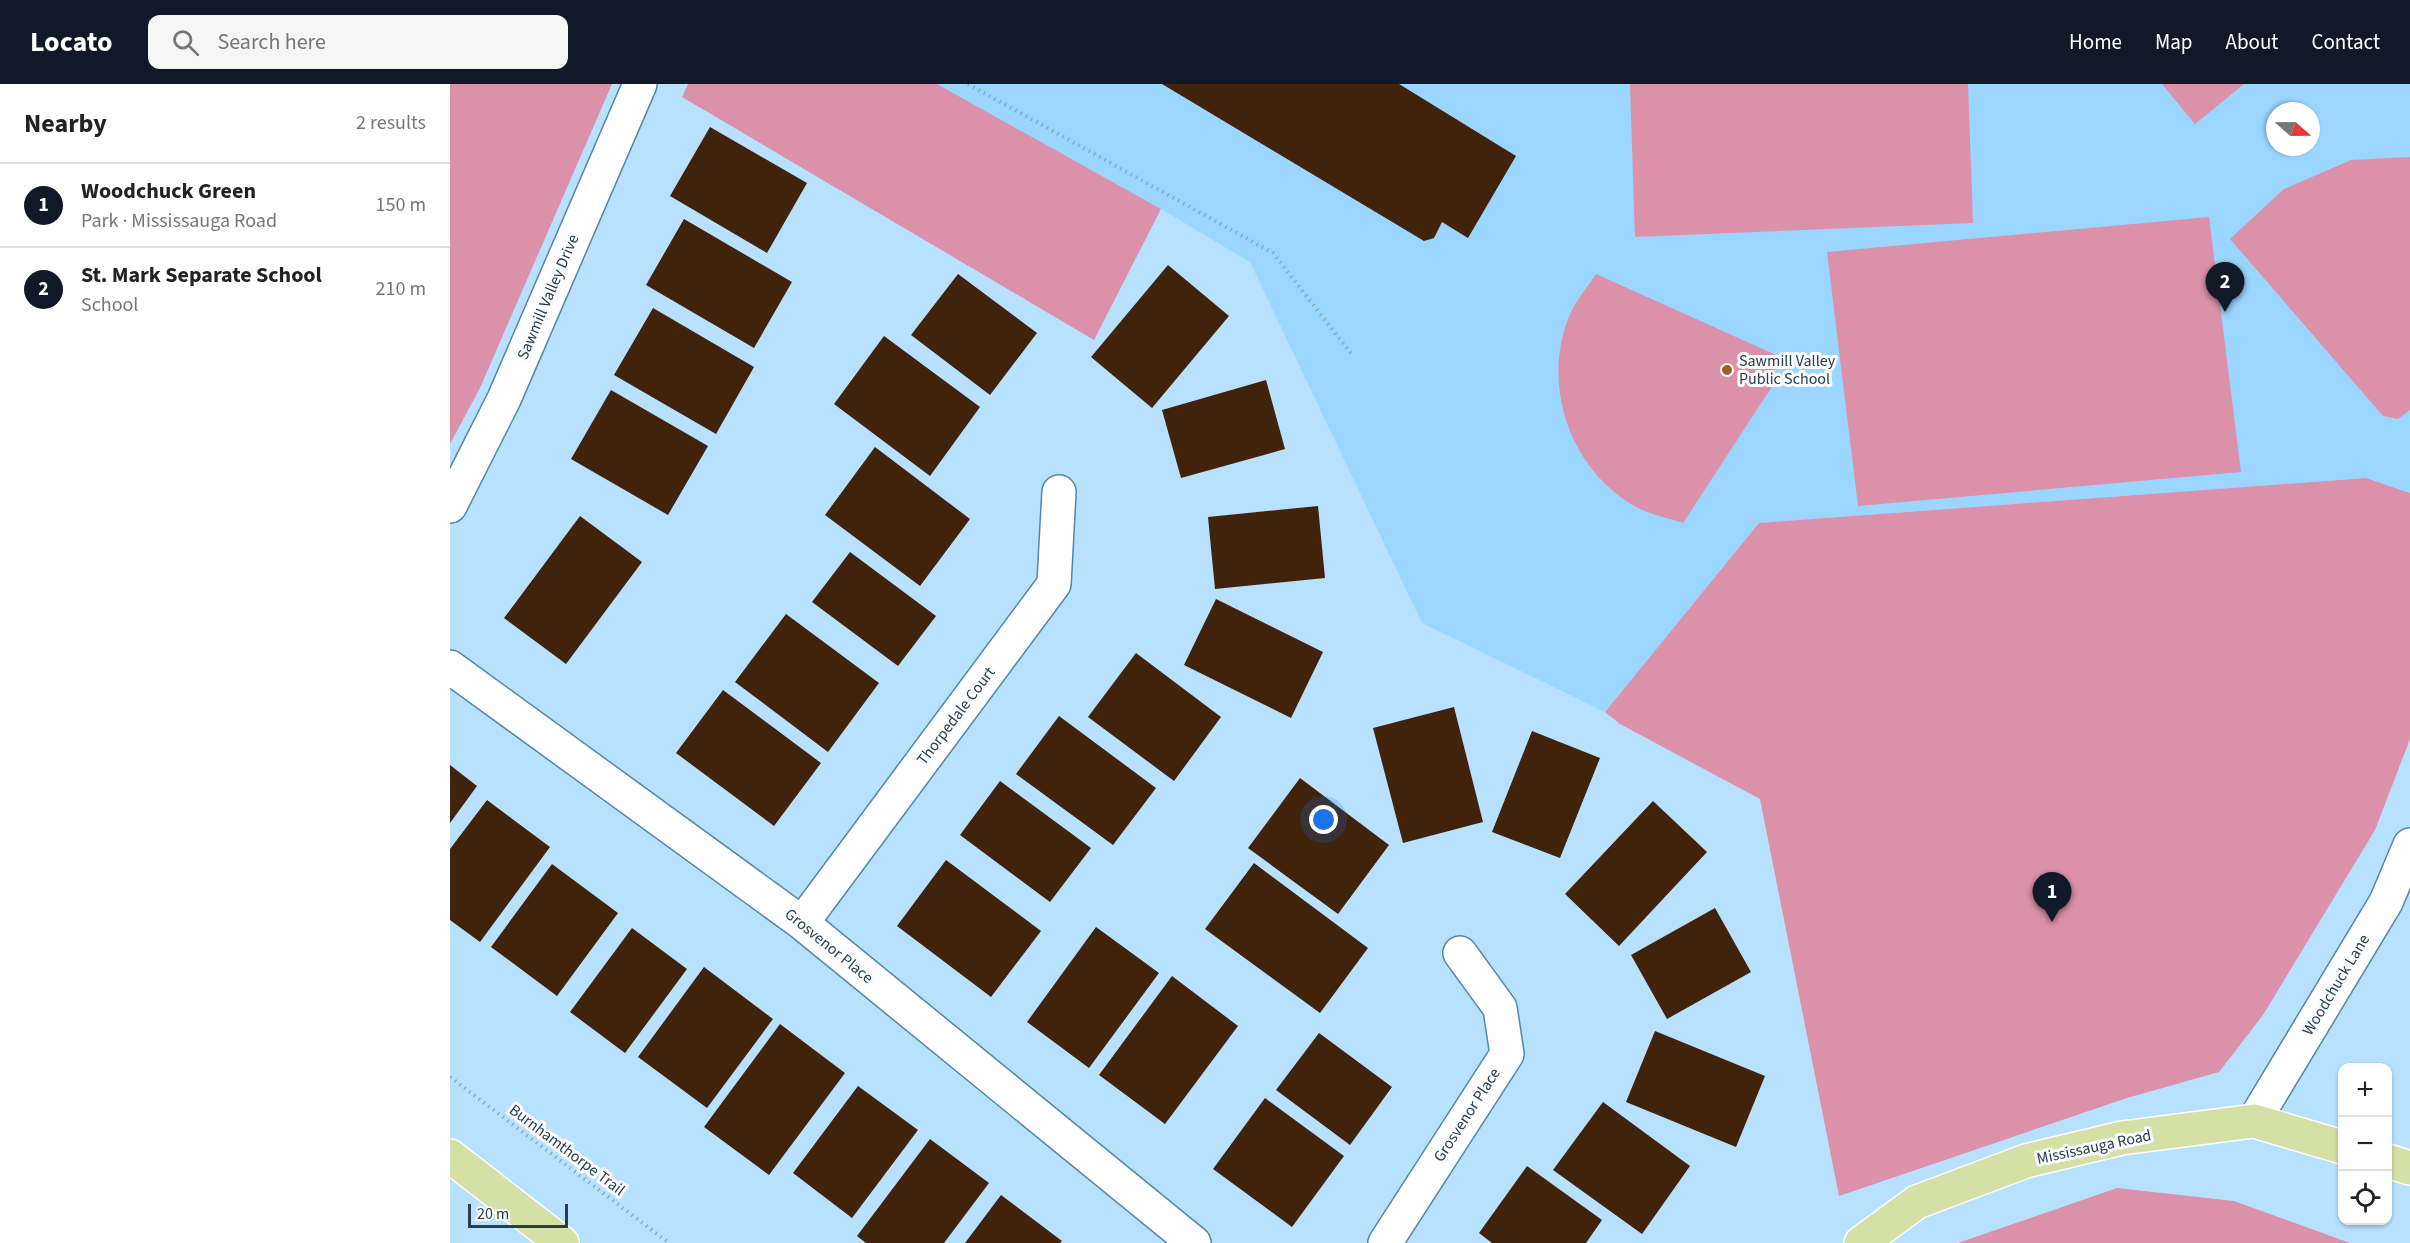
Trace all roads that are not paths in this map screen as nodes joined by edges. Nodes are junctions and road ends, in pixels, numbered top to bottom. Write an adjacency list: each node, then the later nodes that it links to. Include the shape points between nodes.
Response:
1 (640, 84): 3 (street, Sawmill Valley Drive, via 504,399)
2 (1059, 492): 6 (street, Thorpedale Court, via 1054,584)
3 (450, 506)
4 (450, 667): 6 (street, Grosvenor Place)
5 (2410, 845): 8 (street, Woodchuck Lane, via 2386,902)
6 (802, 923): 14 (street, Grosvenor Place)
7 (1460, 953): 15 (street, Grosvenor Place, via 1500,1008 1507,1054)
8 (2254, 1121): 9 (main road, Mississauga Road); 16 (main road, Mississauga Road, via 2122,1138 2026,1161 1917,1202)
9 (2338, 1146)
10 (450, 1156): 13 (main road)
11 (2392, 1162): 12 (main road)
12 (2410, 1168)
13 (562, 1243)
14 (1194, 1243)
15 (1385, 1243)
16 (1861, 1243)

